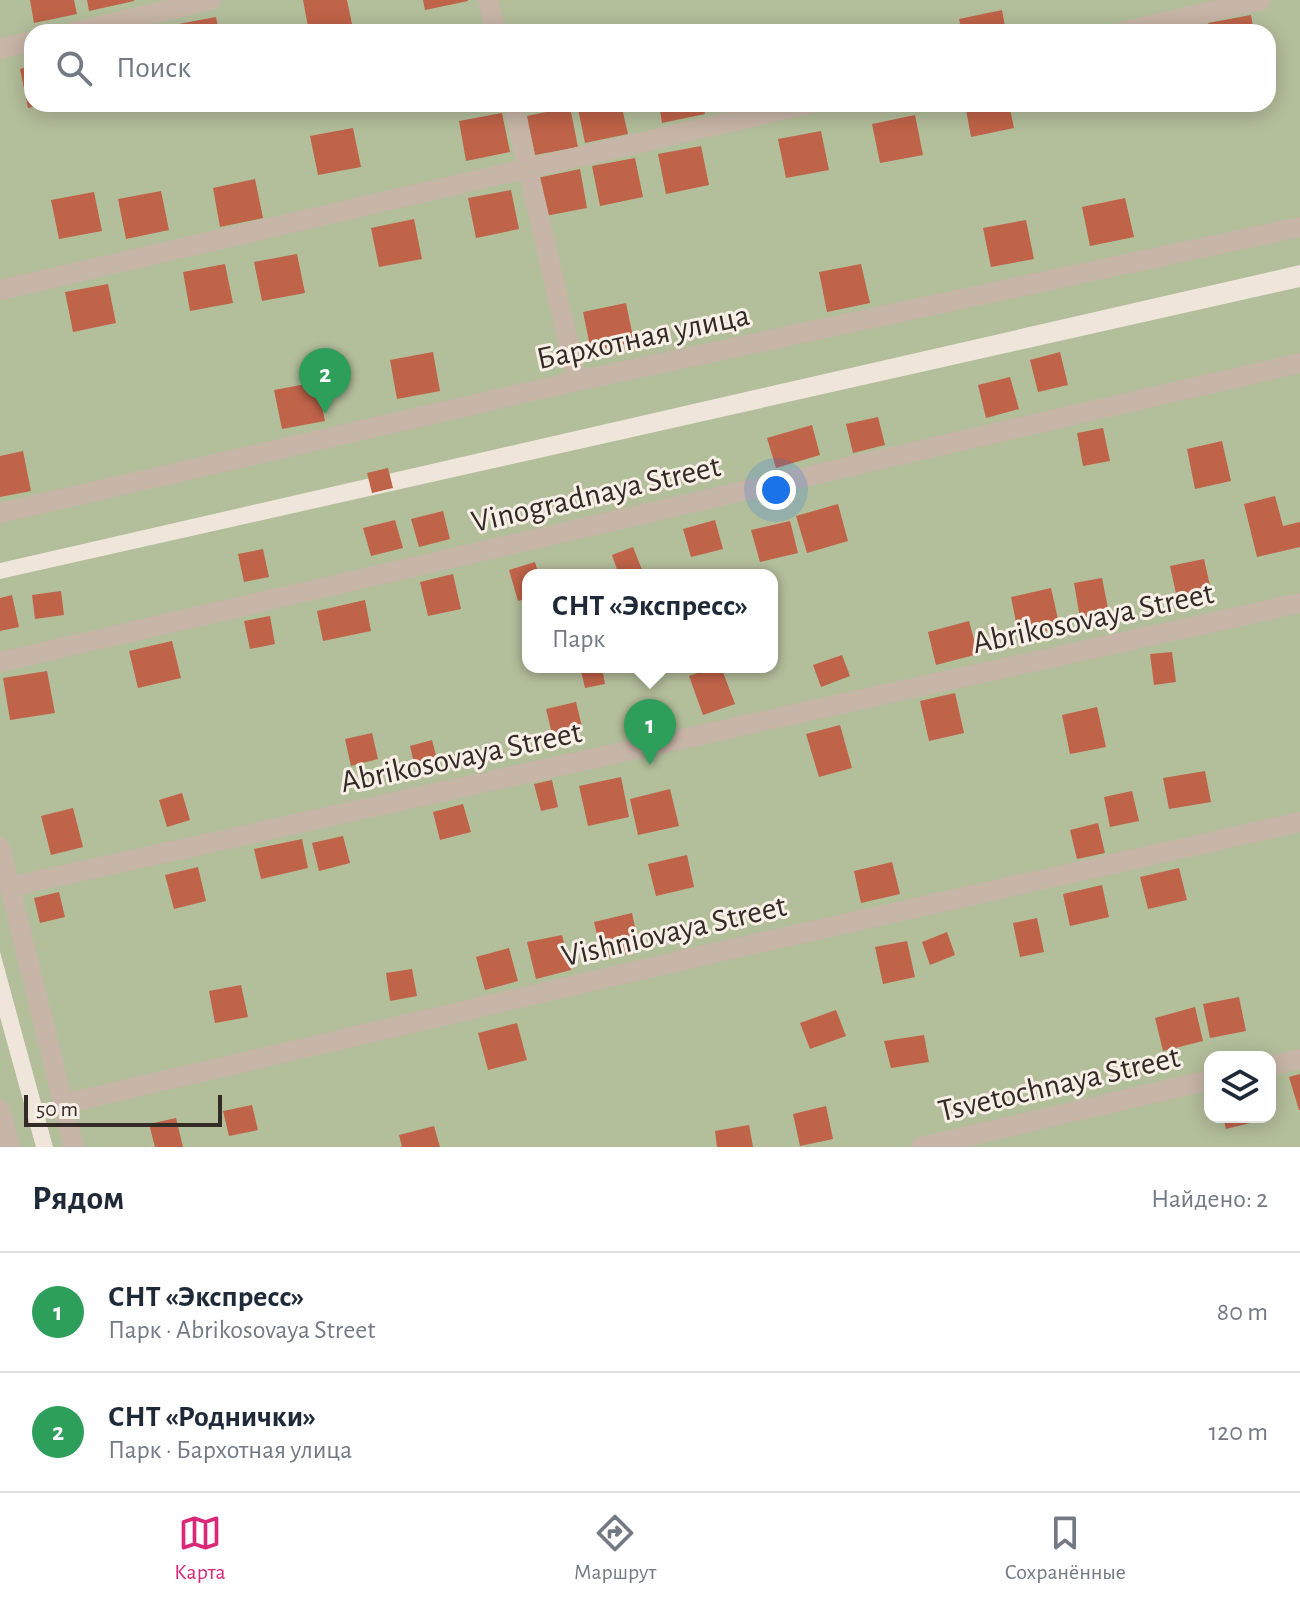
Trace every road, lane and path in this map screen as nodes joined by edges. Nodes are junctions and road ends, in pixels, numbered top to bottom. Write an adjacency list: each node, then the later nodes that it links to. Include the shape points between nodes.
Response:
1 (211, 0): 4 (street)
2 (488, 0): 5 (street)
3 (1261, 0): 6 (street)
4 (108, 24)
5 (494, 24)
6 (1157, 24)
7 (24, 43): 8 (street)
8 (0, 49)
9 (515, 112): 11 (street)
10 (773, 112): 11 (street)
11 (528, 168): 13 (street); 15 (street)
12 (1300, 227): 15 (street, Бархотная улица)
13 (0, 290)
14 (1300, 363): 18 (street, Vinogradnaya Street)
15 (577, 381): 16 (street, Бархотная улица)
16 (0, 513)
17 (1300, 603): 21 (street, Abrikosovaya Street)
18 (0, 662)
19 (1300, 822): 25 (street, Vishniovaya Street)
20 (0, 847): 21 (street)
21 (9, 887): 25 (street)
22 (1300, 1059): 23 (street)
23 (1276, 1065)
24 (1204, 1081): 29 (street, Tsvetochnaya Street)
25 (63, 1104): 28 (street)
26 (0, 1110): 27 (street)
27 (10, 1147)
28 (74, 1147)
29 (921, 1147)

